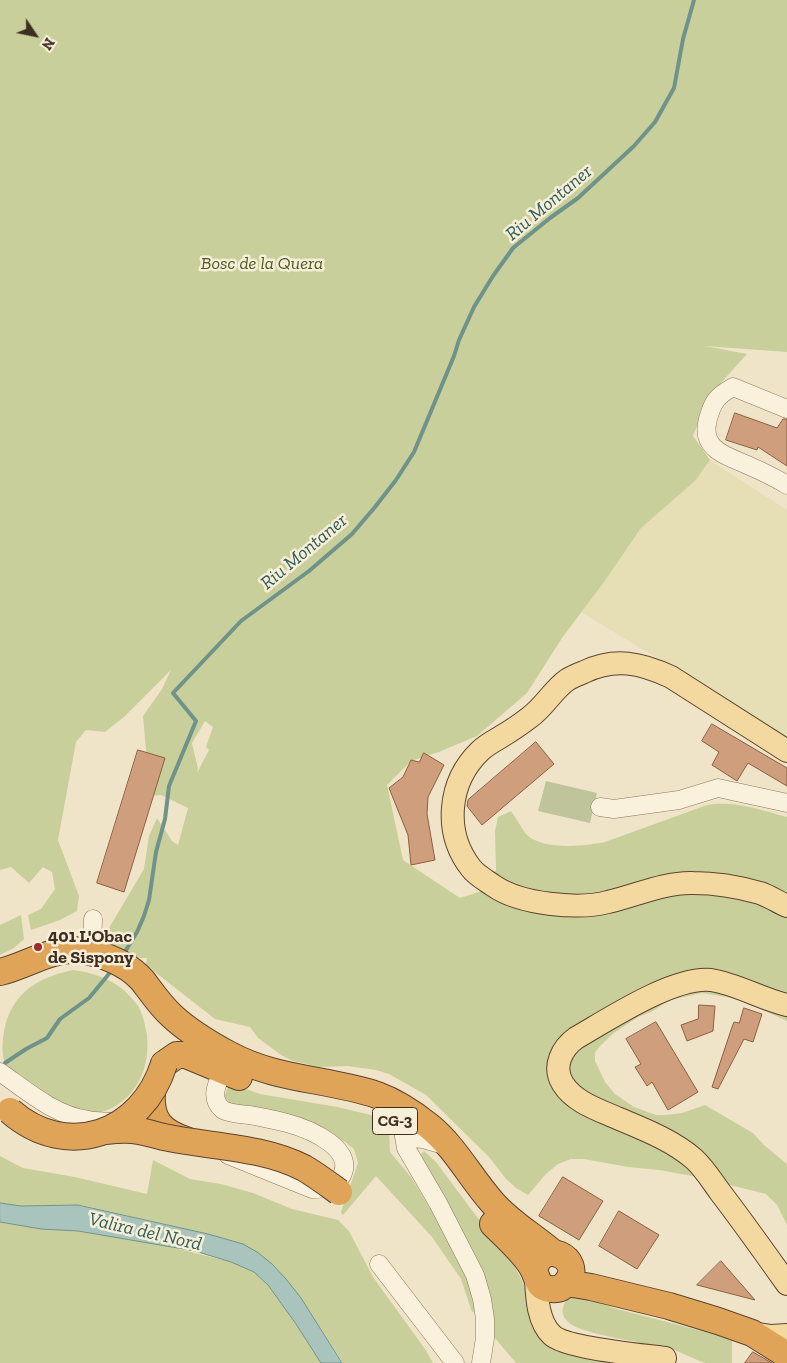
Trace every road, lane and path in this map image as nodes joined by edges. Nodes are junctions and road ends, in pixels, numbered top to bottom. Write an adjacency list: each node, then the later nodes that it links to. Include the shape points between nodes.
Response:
1 (787, 409): 2 (street, via 733,387 720,394 711,409 706,429 710,444 723,456)
2 (787, 485)
3 (787, 751): 6 (main road, via 671,677 643,665 622,662 598,665 568,680 532,716 480,750 462,773 454,796 452,821 459,848 471,869 496,888 520,898 551,904 606,903 692,883 760,894)
4 (787, 803): 5 (street, via 718,788 679,800)
5 (600, 807)
6 (787, 906)
7 (93, 919): 8 (street)
8 (92, 952): 9 (highway, CG-3, via 58,952); 12 (highway, CG-3, via 127,967)
9 (26, 964): 10 (highway, CG-3); 11 (highway, CG-3)
10 (0, 972)
11 (0, 987)
12 (153, 996): 14 (highway, CG-3); 15 (highway, CG-3, via 165,1030)
13 (787, 1005): 27 (main road, via 711,980 691,980 648,998 576,1038 563,1051 558,1066 563,1085 580,1100 673,1145 693,1159)
14 (211, 1058): 15 (highway, CG-3, via 177,1055); 16 (street, via 214,1093 219,1106 227,1112 289,1124 335,1146 345,1160 345,1168 335,1185 312,1189 209,1148 156,1131 66,1114 36,1098); 18 (highway, CG-3, via 242,1061 288,1076); 21 (highway, CG-3, via 269,1087 376,1110)
15 (164, 1064): 17 (highway, CG-3, bridge)
16 (0, 1072)
17 (152, 1092): 20 (highway, CG-3, bridge, via 132,1115); 22 (highway, bridge, via 154,1117 173,1136)
18 (378, 1096): 21 (street); 23 (highway, CG-3, via 430,1126)
19 (3, 1107): 20 (highway, CG-3, bridge, via 30,1126 55,1135 80,1136)
20 (105, 1131): 22 (highway, bridge, via 131,1130)
21 (410, 1135): 23 (street); 26 (highway, CG-3, via 441,1156 481,1210 506,1237); 31 (street, via 406,1148 475,1275 485,1319)
22 (187, 1141): 24 (highway, bridge, via 289,1161)
23 (450, 1146): 26 (highway, CG-3, via 502,1213 527,1234)
24 (339, 1192)
25 (379, 1264): 30 (street)
26 (556, 1269): 28 (highway, CG-3, via 626,1282 726,1310); 29 (main road, via 537,1294 545,1327 557,1340 575,1346)
27 (787, 1284)
28 (779, 1335)
29 (673, 1360)
30 (455, 1363)
31 (481, 1363)

